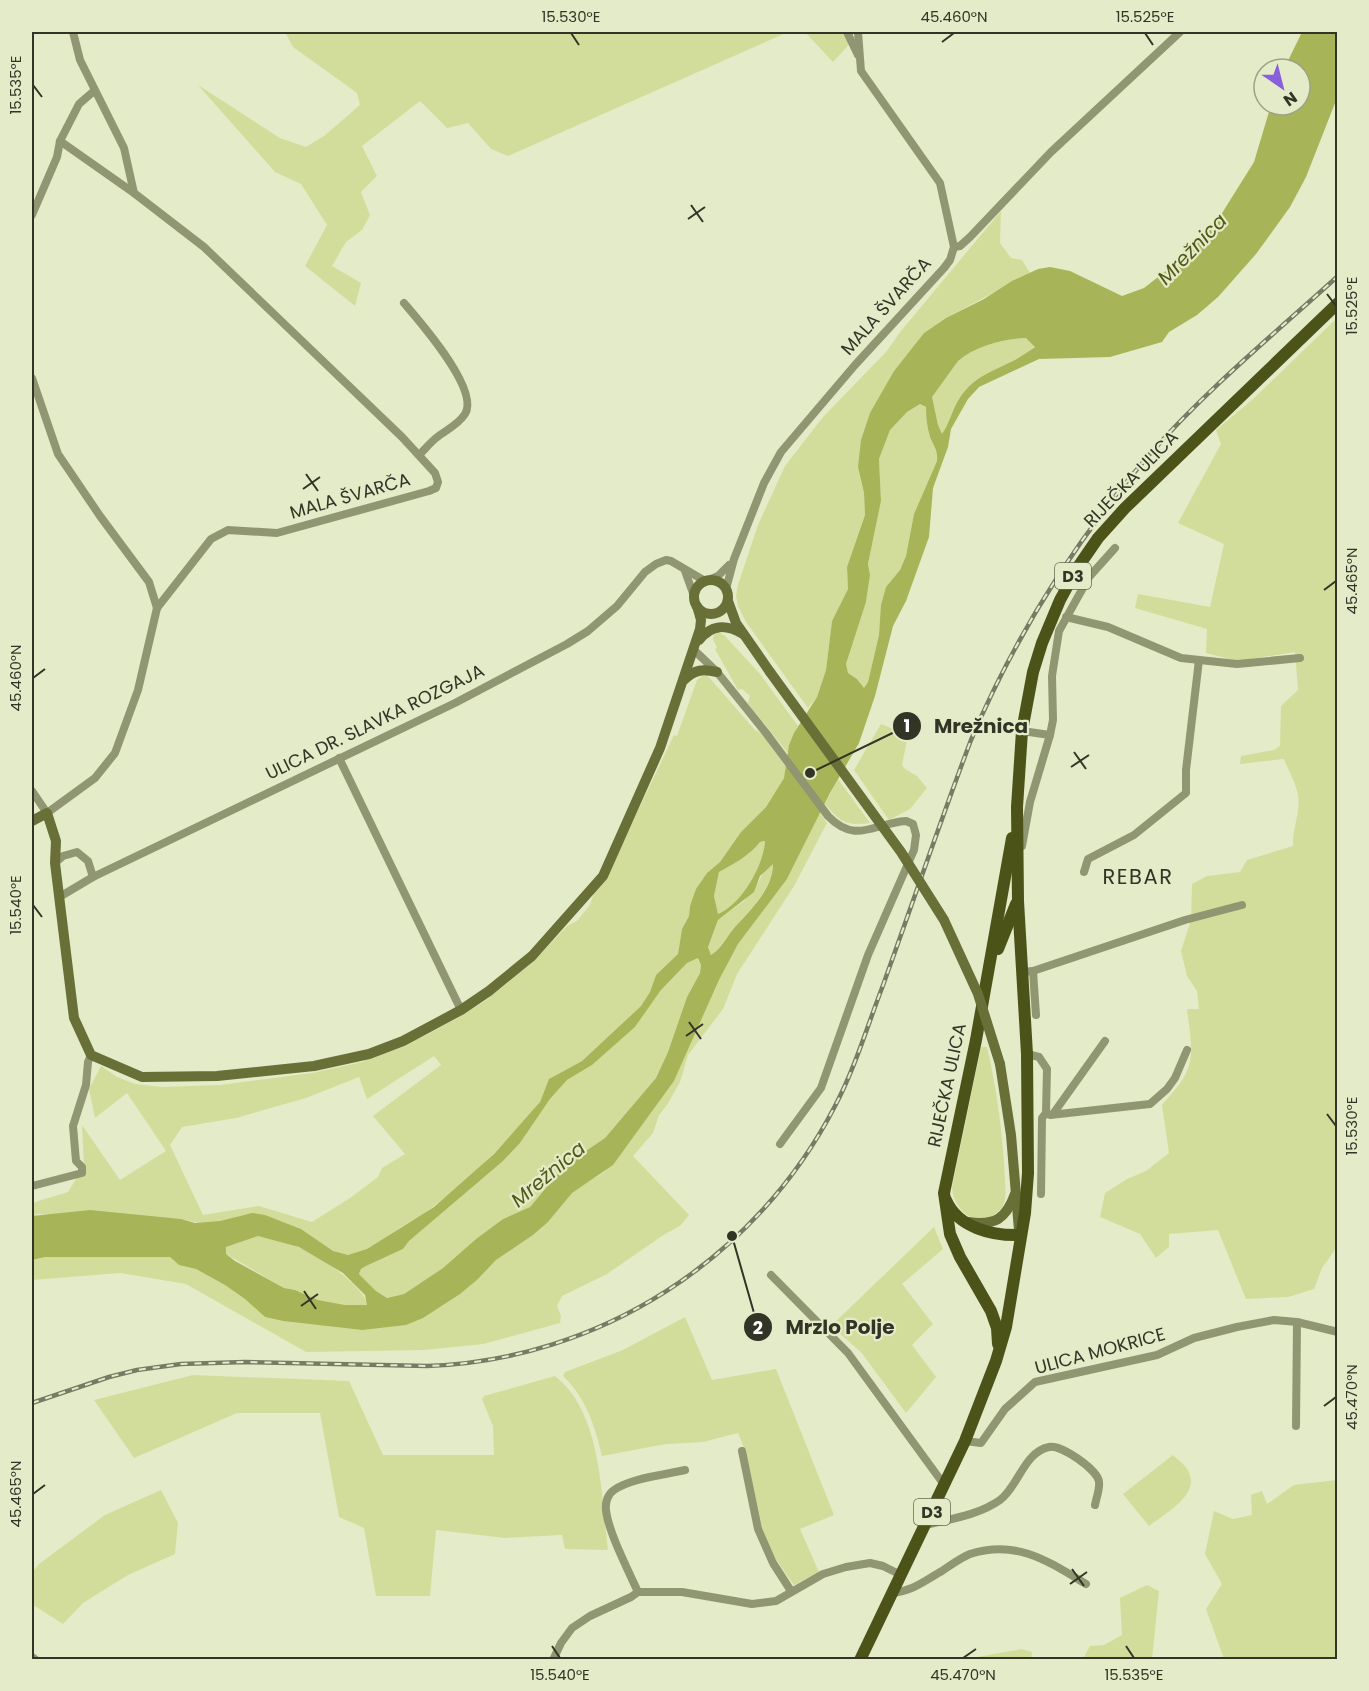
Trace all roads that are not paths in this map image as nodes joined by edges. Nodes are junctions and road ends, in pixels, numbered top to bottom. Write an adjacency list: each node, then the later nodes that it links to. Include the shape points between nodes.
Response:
1 (74, 32): 6 (street, via 80,60)
2 (847, 32): 5 (street)
3 (858, 32): 5 (street)
4 (1180, 32): 10 (street, via 1051,152 970,237)
5 (860, 59): 10 (street, via 861,72 870,86 940,183)
6 (94, 91): 7 (street, via 79,104); 8 (street, via 124,148)
7 (60, 141): 8 (street); 9 (street)
8 (134, 193): 14 (street, via 204,248)
9 (32, 215)
10 (954, 247): 16 (street, MALA ŠVARČA, via 944,268 781,452 764,483)
11 (404, 303): 14 (street, via 436,342 468,398 460,421)
12 (1338, 303): 33 (main road, RIJEČKA ULICA / D3, via 1098,538 1060,600 1042,643)
13 (32, 378): 22 (street, via 58,454 149,582)
14 (419, 454): 22 (street, MALA ŠVARČA, via 435,473 436,488 277,534 228,530 211,539)
15 (1115, 548): 24 (street, RIJEČKA ULICA, via 1089,577)
16 (734, 559): 18 (street, via 726,570); 19 (street, MALA ŠVARČA)
17 (684, 569): 18 (street, ULICA DR. SLAVKA ROZGAJA); 20 (street); 35 (street, ULICA DR. SLAVKA ROZGAJA, via 666,560 656,564 617,606 567,644)
18 (707, 580): 19 (street, via 721,583); 20 (street, via 698,587)
19 (726, 589): 21 (street)
20 (696, 601): 23 (street, via 706,613); 26 (street)
21 (728, 601): 23 (street); 25 (street)
22 (158, 608): 38 (street, MALA ŠVARČA, via 138,690 115,753 95,778)
23 (717, 613): 25 (street); 26 (street)
24 (1066, 617): 30 (street, via 1108,627 1181,658); 34 (street, RIJEČKA ULICA, via 1059,631 1052,676)
25 (736, 623): 27 (street)
26 (700, 629): 28 (street)
27 (744, 634): 28 (street, via 719,626 707,632); 58 (street, bridge, via 901,852 944,920 978,994 1000,1064)
28 (695, 648): 31 (street); 32 (street)
29 (1300, 658): 30 (street, via 1237,664)
30 (1199, 660): 41 (street, via 1186,793 1134,836 1088,859)
31 (717, 672): 32 (street, via 697,670); 56 (street, via 837,825 858,832 906,821 913,824 916,835 914,850 868,955 821,1088)
32 (684, 680): 49 (street, via 660,748 603,876 532,956)
33 (1022, 730): 34 (street); 37 (main road, RIJEČKA ULICA / D3)
34 (1050, 735): 42 (street, RIJEČKA ULICA, via 1030,802)
35 (339, 758): 43 (street, ULICA DR. SLAVKA ROZGAJA); 49 (street)
36 (32, 791): 38 (street)
37 (1017, 807): 42 (main road, RIJEČKA ULICA / D3); 48 (main road, RIJEČKA ULICA / D3)
38 (47, 813): 39 (street, MALA ŠVARČA); 40 (street, via 56,842)
39 (32, 821)
40 (55, 863): 43 (street, via 77,852 88,861); 44 (street)
41 (1084, 873)
42 (1018, 874): 45 (main road, RIJEČKA ULICA / D3)
43 (93, 877): 44 (street, ULICA DR. SLAVKA ROZGAJA)
44 (61, 896): 54 (street, via 69,992 74,1018)
45 (1018, 901): 47 (main road, RIJEČKA ULICA / D3); 48 (main road)
46 (1242, 905): 47 (street)
47 (1027, 972): 50 (street); 53 (main road, RIJEČKA ULICA / D3)
48 (986, 984): 59 (main road, RIJEČKA ULICA / D3)
49 (461, 1010): 54 (street, via 369,1054 314,1066 217,1076 142,1077)
50 (1036, 1016)
51 (1105, 1041): 55 (street)
52 (1187, 1050): 55 (street, via 1175,1078 1152,1103)
53 (1027, 1054): 55 (street, via 1039,1057 1047,1069); 62 (main road, RIJEČKA ULICA / D3, via 1028,1173)
54 (91, 1055): 57 (street, via 73,1126 76,1161 82,1173)
55 (1049, 1114): 60 (street, via 1042,1118)
56 (780, 1144)
57 (32, 1186)
58 (1016, 1190): 61 (street, via 1008,1211 998,1220 983,1224); 62 (street)
59 (944, 1194): 61 (main road, via 951,1209); 66 (main road, RIJEČKA ULICA / D3, via 950,1234 997,1328)
60 (1041, 1194)
61 (966, 1222): 62 (main road, via 986,1232)
62 (1020, 1235): 66 (main road, RIJEČKA ULICA / D3, via 1006,1327)
63 (771, 1275): 71 (street, via 848,1353)
64 (1297, 1322): 65 (street, ULICA MOKRICE); 67 (street); 68 (street, ULICA MOKRICE, via 1274,1320 1237,1327 1194,1338 1157,1354 1035,1382 1005,1409 986,1439 981,1443)
65 (1338, 1332)
66 (996, 1361): 68 (main road, RIJEČKA ULICA / D3)
67 (1296, 1426)
68 (965, 1441): 71 (main road, RIJEČKA ULICA / D3)
69 (742, 1451): 77 (street, via 758,1529)
70 (685, 1470): 76 (street, via 624,1484 612,1491 606,1501 617,1544)
71 (945, 1486): 73 (main road, RIJEČKA ULICA / D3)
72 (1095, 1505): 73 (street, via 1100,1482 1095,1474 1056,1446 1037,1453 1002,1499)
73 (926, 1525): 74 (main road, RIJEČKA ULICA / D3)
74 (901, 1575): 77 (street, via 870,1563 823,1574); 78 (main road, RIJEČKA ULICA / D3)
75 (1086, 1584): 78 (street, via 1046,1559 1000,1549 969,1554 908,1592)
76 (638, 1592): 77 (street, via 682,1592 752,1604 776,1601); 81 (street, via 572,1628)
77 (791, 1592)
78 (892, 1593): 82 (main road, RIJEČKA ULICA / D3)
79 (32, 1657): 80 (street)
80 (36, 1659)
81 (553, 1659)
82 (860, 1659)

